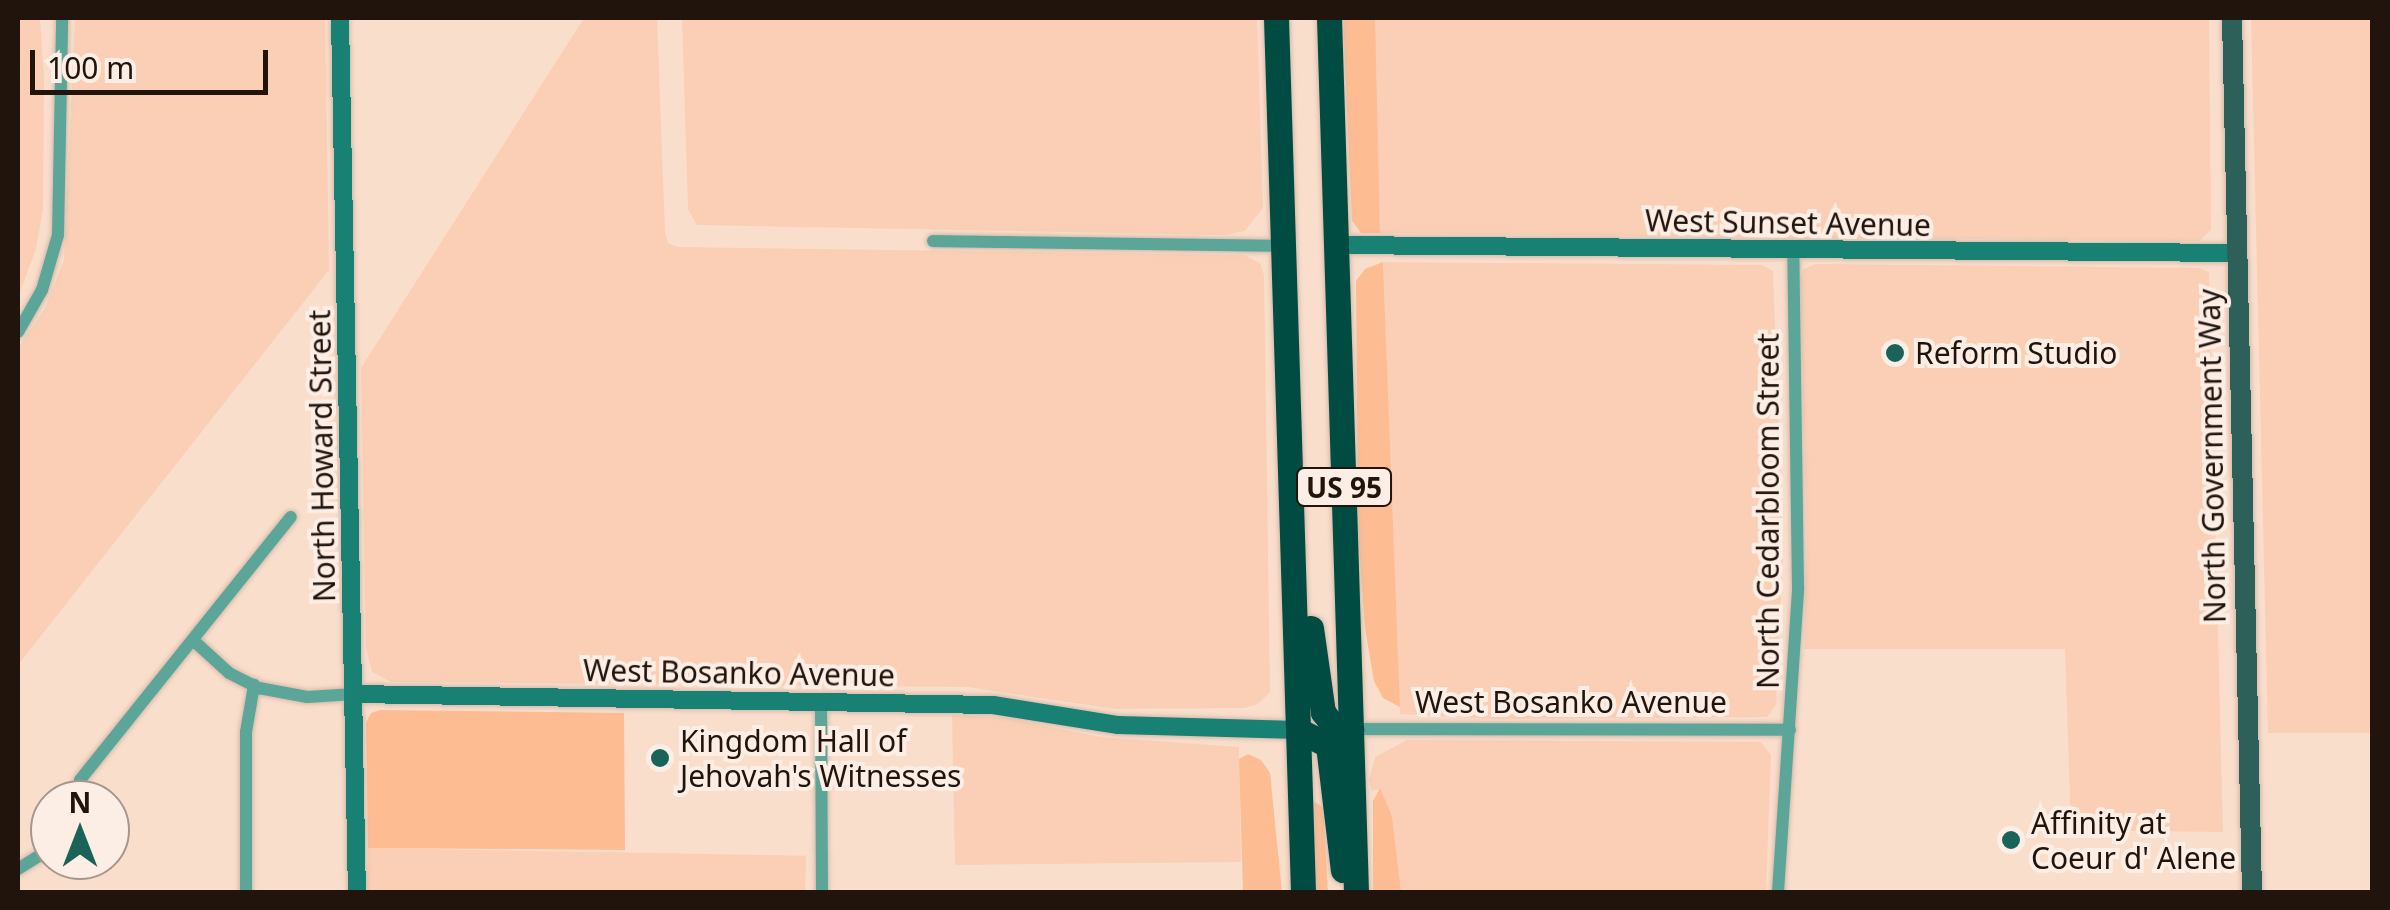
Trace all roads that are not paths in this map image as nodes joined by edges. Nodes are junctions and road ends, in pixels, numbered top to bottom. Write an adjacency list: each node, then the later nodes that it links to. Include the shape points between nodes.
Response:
1 (62, 18): 11 (street, via 58,235 42,290)
2 (340, 18): 16 (street, North Howard Street)
3 (1276, 18): 8 (highway, US 95)
4 (1329, 18): 7 (highway, US 95)
5 (2232, 18): 10 (main road, North Government Way)
6 (933, 241): 8 (street)
7 (1336, 245): 9 (street, West Sunset Avenue); 18 (highway, US 95)
8 (1283, 246): 13 (highway, US 95)
9 (1793, 250): 10 (street, West Sunset Avenue); 20 (street, North Cedarbloom Street, via 1798,588)
10 (2238, 253): 28 (main road, North Government Way)
11 (18, 332)
12 (291, 518): 14 (street)
13 (1292, 538): 18 (highway, via 1318,695 1332,724); 19 (highway, US 95)
14 (194, 641): 15 (street, West Bosanko Avenue, via 229,673); 21 (street)
15 (254, 685): 16 (street, West Bosanko Avenue, via 307,698); 22 (street, via 246,732)
16 (355, 694): 17 (street, West Bosanko Avenue); 23 (street, North Howard Street)
17 (822, 702): 19 (street, West Bosanko Avenue, via 992,706 1199,731); 24 (street)
18 (1351, 729): 20 (street, West Bosanko Avenue); 26 (highway, US 95)
19 (1298, 730): 25 (highway, US 95); 26 (highway, via 1328,746 1340,854)
20 (1790, 730): 27 (street, North Cedarbloom Street)
21 (80, 780)
22 (246, 892)
23 (356, 892)
24 (822, 892)
25 (1303, 892)
26 (1355, 892)
27 (1778, 892)
28 (2252, 892)

